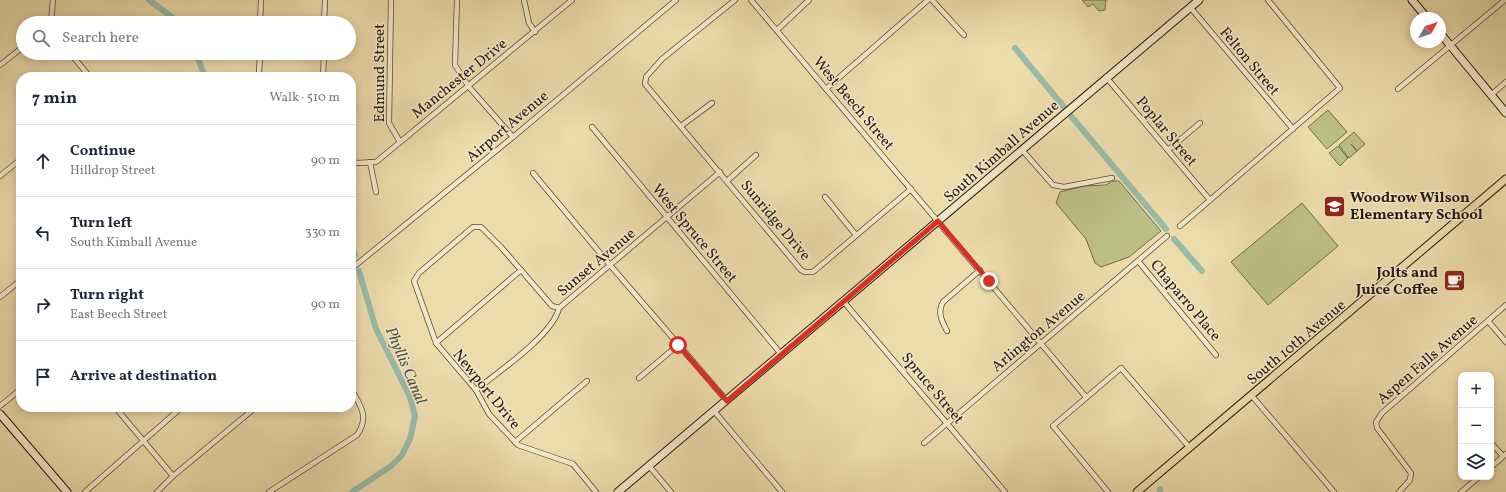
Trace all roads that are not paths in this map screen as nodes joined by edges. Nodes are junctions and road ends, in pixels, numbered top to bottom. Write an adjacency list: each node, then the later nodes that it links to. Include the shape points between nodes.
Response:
1 (53, 0): 20 (street)
2 (260, 0): 21 (street)
3 (325, 0): 22 (street)
4 (391, 0): 49 (street, Edmund Street, via 389,123)
5 (457, 0): 38 (street, via 455,65)
6 (524, 0): 24 (street, via 529,23)
7 (572, 0): 24 (street, Manchester Drive)
8 (676, 0): 48 (street, Airport Avenue)
9 (735, 0): 45 (street, Sunridge Drive, via 662,59 646,76 646,84)
10 (751, 0): 23 (street, West Beech Street)
11 (810, 0): 23 (street)
12 (928, 0): 39 (street)
13 (932, 0): 25 (street)
14 (1198, 0): 18 (street, South Kimball Avenue)
15 (1268, 0): 47 (street, via 1340,88)
16 (1412, 0): 19 (street)
17 (1505, 0): 27 (street)
18 (1190, 7): 36 (street, South Kimball Avenue); 47 (street, Felton Street)
19 (1422, 12)
20 (52, 16)
21 (260, 16)
22 (324, 16)
23 (777, 30): 39 (street, West Beech Street)
24 (535, 32): 38 (street, Manchester Drive)
25 (964, 35)
26 (1446, 41): 27 (street)
27 (1450, 46): 40 (street); 41 (street)
28 (16, 52): 32 (street)
29 (76, 60): 33 (street)
30 (260, 60): 34 (street)
31 (324, 60): 35 (street)
32 (0, 65)
33 (86, 72)
34 (259, 72)
35 (323, 72)
36 (1106, 77): 50 (street, South Kimball Avenue); 51 (street, Poplar Street)
37 (1506, 82): 41 (street)
38 (469, 87): 48 (street); 49 (street, Manchester Drive)
39 (826, 89): 62 (street, West Beech Street)
40 (1398, 89)
41 (1491, 95): 43 (street)
42 (712, 103): 45 (street)
43 (1506, 113)
44 (1200, 123): 51 (street)
45 (682, 126): 56 (street, Sunridge Drive)
46 (592, 127): 66 (street, West Spruce Street)
47 (1293, 129): 65 (street)
48 (513, 137): 72 (street, Airport Avenue)
49 (400, 142): 53 (street, Manchester Drive, via 376,162)
50 (1022, 150): 59 (street, via 1053,185 1064,187); 67 (street, South Kimball Avenue)
51 (1168, 150): 65 (street, Poplar Street)
52 (756, 155): 61 (street)
53 (370, 162): 55 (street, Manchester Drive); 63 (street)
54 (16, 163): 58 (street)
55 (356, 163)
56 (720, 172): 61 (street, Sunridge Drive); 66 (street, Sunset Avenue)
57 (533, 174): 73 (street)
58 (0, 176)
59 (1112, 178)
60 (1506, 179): 93 (main road, South 10th Avenue)
61 (727, 181): 69 (street, Sunridge Drive, via 805,272 813,272)
62 (911, 189): 67 (street, West Beech Street); 69 (street, Sunridge Drive)
63 (376, 192)
64 (825, 197): 69 (street)
65 (1210, 200): 68 (street)
66 (666, 218): 73 (street, Sunset Avenue); 87 (street, West Spruce Street)
67 (938, 221): 75 (street, West Beech Street); 78 (street, South Kimball Avenue)
68 (1180, 226)
69 (856, 235)
70 (1167, 236): 71 (street, Arlington Avenue)
71 (1138, 261): 84 (street, Arlington Avenue); 88 (street, Chaparro Place)
72 (356, 265)
73 (610, 265): 80 (street, Sunset Avenue); 86 (street)
74 (521, 270): 80 (street, via 552,306); 85 (street); 85 (street, Newport Drive, via 486,230 477,226 419,273 414,281)
75 (980, 270): 82 (street, via 943,302 939,309); 84 (street, West Beech Street)
76 (16, 284): 77 (street)
77 (0, 297)
78 (843, 301): 87 (street, South Kimball Avenue); 103 (street, Spruce Street)
79 (1506, 305): 81 (street, Aspen Falls Avenue)
80 (559, 308): 91 (street, Sunset Avenue, via 553,324 536,342)
81 (1489, 322): 83 (street); 126 (street, Aspen Falls Avenue, via 1382,413 1376,422 1377,428 1411,473 1410,480)
82 (947, 331)
83 (1506, 342)
84 (1042, 343): 94 (street, West Beech Street); 103 (street, Arlington Avenue)
85 (436, 344): 91 (street, Newport Drive)
86 (678, 345): 89 (street); 96 (street)
87 (781, 354): 96 (street, South Kimball Avenue)
88 (1216, 355)
89 (639, 378)
90 (587, 381): 105 (street)
91 (476, 390): 105 (street, Newport Drive, via 489,414)
92 (16, 393): 97 (street)
93 (1252, 396): 108 (main road, South 10th Avenue); 125 (street)
94 (1086, 397): 108 (street, via 1121,368); 123 (street, via 1053,426)
95 (356, 399): 117 (street, via 364,417 357,435)
96 (727, 401): 98 (street, South Kimball Avenue)
97 (0, 406)
98 (714, 411): 111 (street, South Kimball Avenue); 121 (street)
99 (119, 412): 104 (street)
100 (176, 412): 104 (street)
101 (250, 412): 112 (street)
102 (0, 414): 114 (street)
103 (947, 423): 106 (street, Arlington Avenue); 122 (street, Spruce Street)
104 (143, 440): 112 (street); 115 (street)
105 (515, 442): 118 (street, Newport Drive, via 573,464)
106 (924, 443)
107 (1492, 444): 109 (street)
108 (1190, 448): 124 (main road, South 10th Avenue)
109 (1504, 455): 110 (street)
110 (1494, 463)
111 (649, 466): 119 (street, South Kimball Avenue); 120 (street)
112 (173, 476): 116 (street)
113 (1475, 480): 127 (street)
114 (67, 492)
115 (85, 492)
116 (156, 492)
117 (269, 492)
118 (596, 492)
119 (618, 492)
120 (671, 492)
121 (782, 492)
122 (1005, 492)
123 (1108, 492)
124 (1137, 492)
125 (1334, 492)
126 (1399, 492)
127 (1461, 492)

